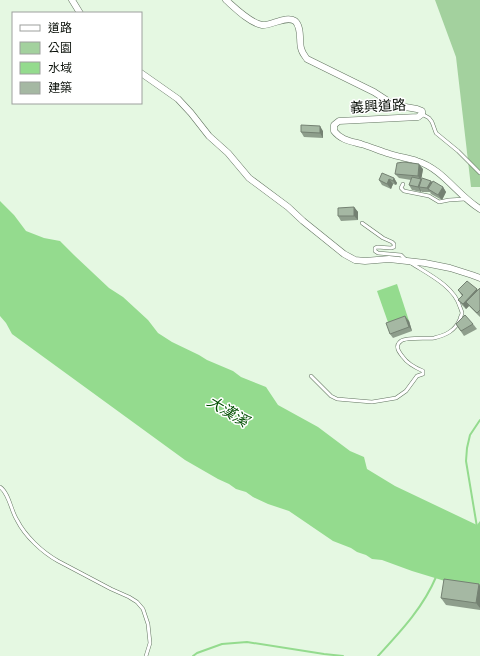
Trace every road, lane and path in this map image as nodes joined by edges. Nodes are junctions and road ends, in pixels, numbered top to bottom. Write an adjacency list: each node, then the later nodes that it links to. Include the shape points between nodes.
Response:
1 (72, 0): 3 (street)
2 (226, 0): 5 (street, 義興道路, via 255,23 262,25 282,20 295,22 299,27 301,49 308,58 394,105 417,109 422,111)
3 (79, 12)
4 (142, 74): 11 (street, via 178,99 249,178 344,254 355,260 365,261)
5 (422, 114): 6 (lane, via 432,122 436,133); 8 (street, 義興道路, via 418,117 339,120 334,125 334,131 338,137 417,161 434,169)
6 (480, 173)
7 (403, 184): 8 (lane, via 401,188 404,191 429,196 439,202)
8 (467, 199): 9 (street, 義興道路)
9 (480, 209)
10 (362, 223): 11 (lane, via 394,244 391,248 375,248 375,251 401,255)
11 (406, 260): 12 (street, via 450,268); 13 (lane, via 454,294 462,312 458,323 446,334 432,338 404,339 397,346 405,360 423,371 423,374 417,376 406,392 396,398 372,402 337,399)
12 (480, 278)
13 (311, 376)
14 (0, 487): 15 (lane, via 6,494 18,522 40,549 50,557 137,602 148,624 150,643)
15 (146, 656)

